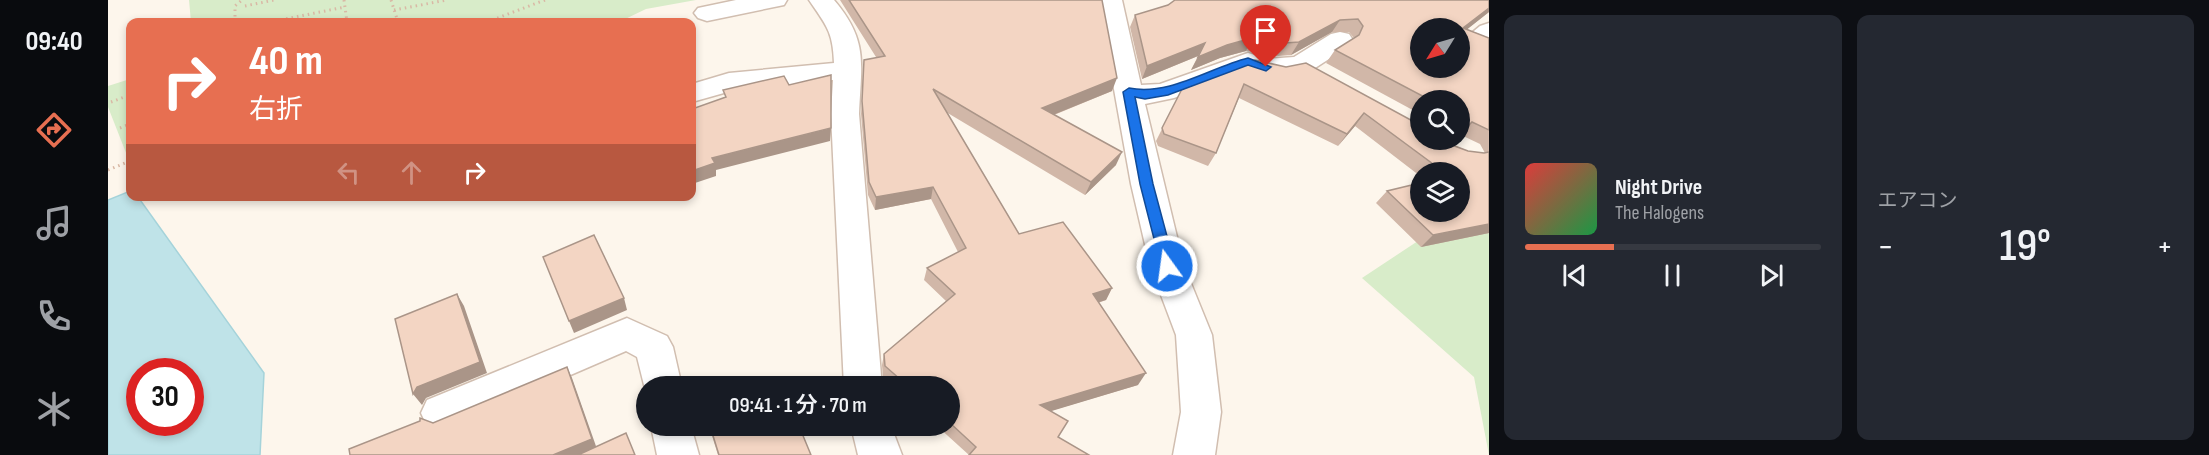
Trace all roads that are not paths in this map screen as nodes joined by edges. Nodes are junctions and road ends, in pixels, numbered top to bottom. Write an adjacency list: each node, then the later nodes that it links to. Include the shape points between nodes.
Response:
1 (775, 0): 4 (street)
2 (820, 0): 7 (street, via 836,17 846,39)
3 (1110, 0): 10 (street)
4 (707, 13)
5 (1340, 40): 6 (street)
6 (1302, 64): 8 (street); 10 (street, via 1280,69 1248,61 1164,92)
7 (848, 70): 9 (street, via 729,82); 12 (street, via 845,114)
8 (1332, 80)
9 (696, 92)
10 (1129, 92): 18 (street, via 1167,266 1194,335 1201,412)
11 (661, 376): 13 (street, via 654,347 627,334)
12 (862, 376)
13 (441, 413)
14 (674, 436): 16 (street)
15 (873, 436): 17 (street)
16 (678, 455)
17 (880, 455)
18 (1194, 455)

